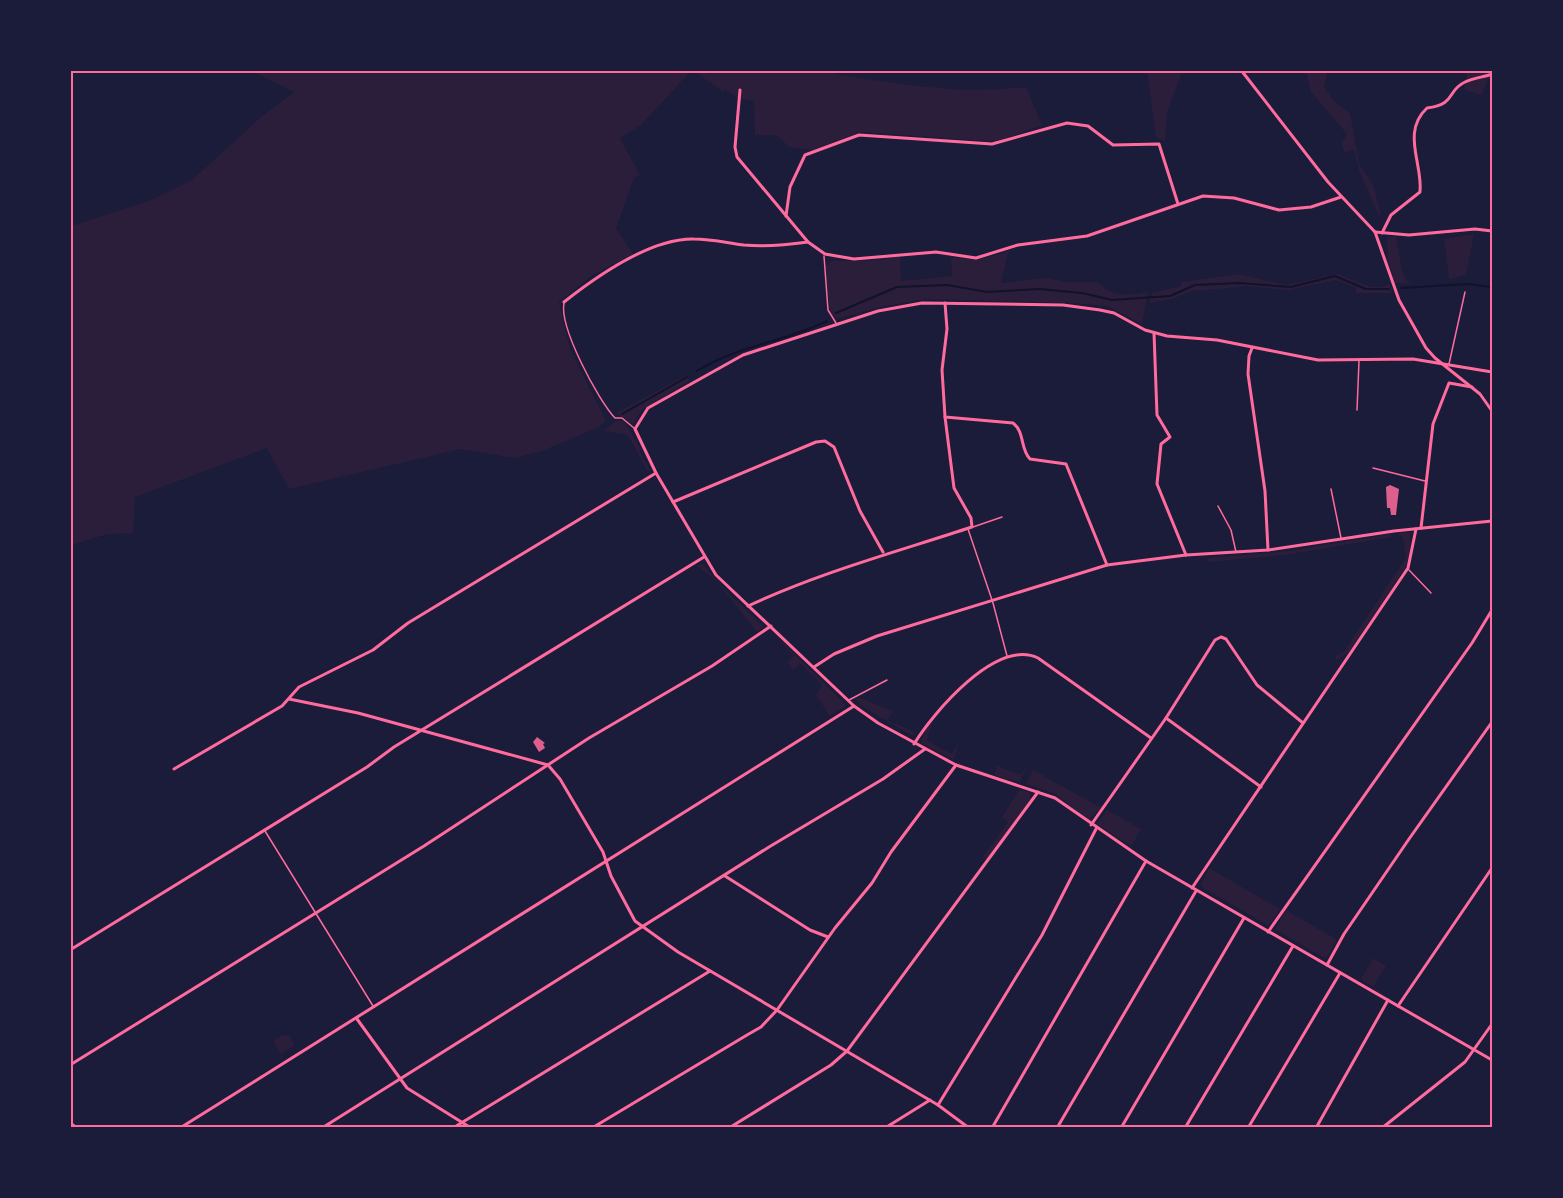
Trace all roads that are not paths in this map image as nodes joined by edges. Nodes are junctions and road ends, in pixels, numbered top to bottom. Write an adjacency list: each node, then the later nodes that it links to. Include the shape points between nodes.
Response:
1 (1241, 70): 4 (street)
2 (1492, 74): 9 (street, via 1463,83 1448,102 1427,108 1420,116 1413,150 1420,192 1391,215)
3 (740, 90): 6 (street, via 737,157)
4 (1341, 197): 5 (street, via 1311,207 1279,210 1215,195); 8 (street)
5 (1178, 204): 6 (street, via 1160,144 1113,145 1088,126 1067,123 992,144 859,135 805,155 790,187); 11 (street, via 1087,236 1018,245 976,258 926,252 854,259)
6 (786, 217): 10 (street)
7 (1492, 231): 9 (street, via 1409,235)
8 (1375, 232): 9 (street); 19 (street, via 1399,300 1426,348)
9 (1382, 232)
10 (808, 242): 11 (street); 13 (street, via 775,246 674,241 654,247 594,279)
11 (825, 254): 15 (lane, via 828,310)
12 (1465, 292): 19 (lane)
13 (564, 302): 25 (lane, via 566,326 575,351 615,418 622,418)
14 (945, 303): 15 (street, via 899,307); 16 (street, via 1063,305 1100,310); 24 (street)
15 (836, 324): 25 (street, via 743,355 648,408)
16 (1154, 333): 17 (street); 41 (street, via 1157,415 1170,434 1161,444 1157,484)
17 (1252, 348): 18 (street, via 1318,360); 38 (street, via 1248,374)
18 (1359, 360): 19 (street, via 1413,359); 22 (lane)
19 (1447, 365): 20 (street); 21 (street)
20 (1492, 372)
21 (1473, 387): 23 (street); 28 (street, via 1451,383 1445,388 1433,423)
22 (1357, 410)
23 (1492, 411)
24 (945, 417): 34 (street, via 954,488 971,518); 43 (street, via 1013,423 1030,459 1066,464)
25 (635, 429): 27 (street)
26 (1373, 468): 28 (lane)
27 (656, 473): 30 (street); 53 (street, via 408,623 374,650 299,687)
28 (1426, 482): 35 (street)
29 (1331, 489): 37 (lane)
30 (673, 502): 40 (street, via 816,442 830,442 860,512); 42 (street)
31 (1218, 506): 39 (lane, via 1231,530)
32 (1002, 518): 34 (lane)
33 (1492, 521): 35 (street)
34 (970, 528): 40 (street); 46 (lane)
35 (1421, 528): 36 (street)
36 (1416, 529): 37 (street); 44 (street)
37 (1341, 539): 38 (street)
38 (1268, 550): 39 (street)
39 (1236, 552): 41 (street)
40 (883, 553): 47 (street, via 806,580)
41 (1186, 555): 43 (street)
42 (704, 557): 47 (street); 59 (street)
43 (1107, 565): 46 (street)
44 (1408, 568): 45 (lane); 58 (street)
45 (1431, 593)
46 (993, 603): 50 (lane); 51 (street, via 877,636)
47 (748, 606): 49 (street)
48 (1492, 610): 79 (street)
49 (771, 626): 51 (street); 63 (street)
50 (1008, 659): 60 (street, via 1038,658); 61 (street, via 954,691)
51 (814, 667): 54 (street)
52 (887, 680): 54 (lane)
53 (290, 699): 59 (street); 65 (street)
54 (848, 700): 55 (street)
55 (854, 706): 61 (street); 72 (street)
56 (1166, 718): 58 (street, via 1205,653 1221,637 1257,685); 60 (street); 66 (street)
57 (1492, 722): 83 (street, via 1344,934)
58 (1303, 723): 66 (street)
59 (424, 731): 63 (street); 70 (street)
60 (1151, 738): 68 (street)
61 (915, 744): 62 (street)
62 (925, 750): 64 (street); 74 (street)
63 (548, 765): 72 (street, via 560,779); 76 (street)
64 (956, 765): 67 (street); 80 (street, via 872,883)
65 (174, 769)
66 (1261, 787): 75 (street)
67 (1038, 792): 68 (street, via 1063,802); 92 (street)
68 (1091, 825): 69 (street)
69 (1096, 829): 71 (street); 98 (street, via 1042,935)
70 (264, 830): 76 (lane); 82 (street)
71 (1146, 861): 75 (street); 110 (street)
72 (606, 862): 78 (street, via 621,897); 87 (street)
73 (1492, 867): 88 (street)
74 (725, 876): 78 (street); 80 (street, via 810,930)
75 (1194, 889): 77 (street); 111 (street)
76 (314, 912): 87 (lane); 95 (street)
77 (1244, 918): 79 (street); 112 (street)
78 (643, 928): 84 (street); 96 (street)
79 (1268, 932): 81 (street)
80 (828, 937): 89 (street)
81 (1293, 946): 83 (street); 113 (street)
82 (70, 950)
83 (1327, 966): 85 (street)
84 (710, 971): 89 (street); 99 (street)
85 (1340, 973): 86 (street); 114 (street)
86 (1388, 1000): 88 (street); 115 (street)
87 (374, 1006): 90 (street)
88 (1398, 1006): 93 (street)
89 (777, 1010): 92 (street); 107 (street, via 761,1027)
90 (357, 1018): 96 (street); 103 (street)
91 (1492, 1024): 93 (street)
92 (847, 1051): 97 (street); 108 (street)
93 (1475, 1051): 94 (street); 116 (street, via 1455,1072)
94 (1492, 1060)
95 (70, 1065)
96 (400, 1079): 99 (street, via 415,1095); 104 (street)
97 (930, 1100): 98 (street); 109 (street)
98 (938, 1105): 101 (street)
99 (462, 1122): 105 (street); 106 (street)
100 (70, 1123): 102 (street)
101 (966, 1127)
102 (76, 1128)
103 (180, 1128)
104 (322, 1128)
105 (453, 1128)
106 (471, 1128)
107 (592, 1128)
108 (729, 1128)
109 (885, 1128)
110 (992, 1128)
111 (1057, 1128)
112 (1121, 1128)
113 (1185, 1128)
114 (1248, 1128)
115 (1316, 1128)
116 (1382, 1128)

